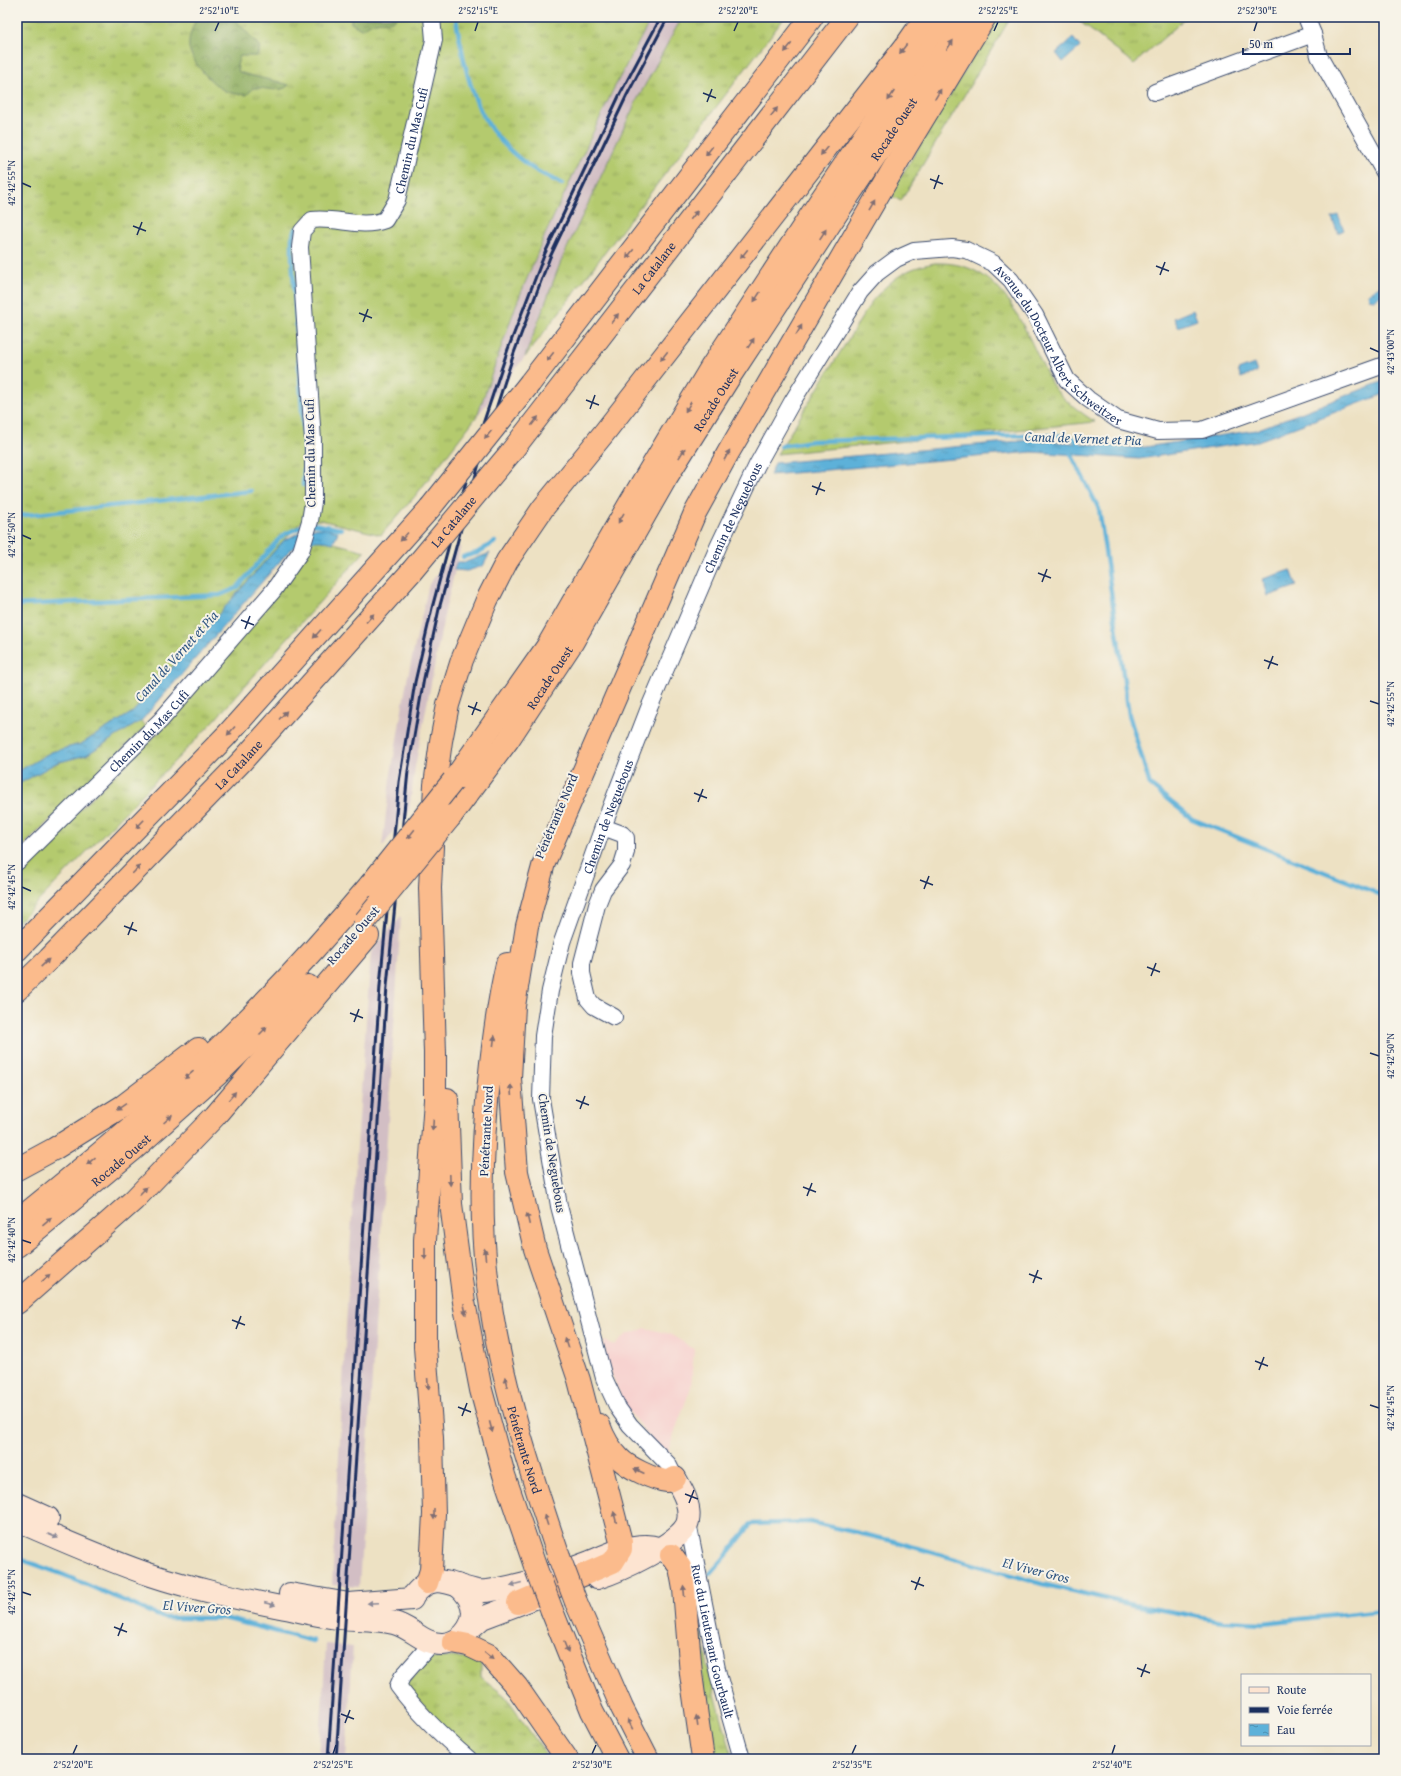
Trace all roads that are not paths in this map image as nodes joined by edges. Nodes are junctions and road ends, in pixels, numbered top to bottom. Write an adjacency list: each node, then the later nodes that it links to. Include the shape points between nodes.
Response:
1 (432, 17): 17 (street, Chemin du Mas Cufi, via 434,40 399,193 385,220 374,224 312,220 302,231 300,247 313,440 313,502 301,551 273,591 161,720)
2 (812, 17): 20 (highway, La Catalane, one-way to 20, bridge, via 530,383 430,508 226,736)
3 (847, 17): 21 (highway, La Catalane, one-way to 3, bridge, via 242,761 411,572 511,452)
4 (926, 17): 15 (highway, one-way to 15, via 543,508 507,561 487,600 462,660 448,705 437,770)
5 (945, 17): 18 (highway, Rocade Ouest, one-way to 18, bridge, via 712,366 547,647 453,782)
6 (969, 17): 15 (highway, Rocade Ouest, one-way to 6, via 508,740 572,643 666,478 738,363)
7 (985, 17): 14 (highway, one-way to 7, via 871,207)
8 (1306, 17): 9 (street)
9 (1313, 34): 10 (street); 11 (street, via 1319,56)
10 (1155, 92)
11 (1384, 172)
12 (966, 250): 13 (street, Avenue du Docteur Albert Schweitzer, via 993,263 1011,280 1035,315 1067,380 1118,420 1158,431 1202,430); 16 (street, Chemin de Neguebous, via 952,248 914,251 896,259 860,292 792,402 757,465 718,547 649,708)
13 (1384, 365)
14 (695, 513): 27 (highway, one-way to 14, via 535,1249 517,1172 510,1078 514,1006 527,926 544,863); 43 (highway, Pénétrante Nord, one-way to 14, bridge, via 622,1708 576,1602 530,1472 510,1401 489,1293 483,1229 483,1160 487,1098 499,999 517,923 537,859 664,572)
15 (446, 824): 19 (highway, Rocade Ouest, bridge); 34 (highway, one-way to 34, via 430,888 435,1100 425,1240 425,1347 432,1438 434,1514 431,1570); 42 (highway, Pénétrante Nord, one-way to 42, bridge, via 434,879 444,1026 451,1204 464,1302 481,1390 504,1475 552,1611 592,1711)
16 (603, 827): 22 (street, via 626,838 626,852 622,865 603,890 597,905 582,963 582,973 588,998 594,1006); 28 (street, Chemin de Neguebous, via 562,942 550,991 543,1036 541,1100 559,1206 604,1378 626,1420 668,1464)
17 (17, 862)
18 (342, 918): 23 (highway, one-way to 23, via 207,1042 123,1106); 24 (highway, Rocade Ouest, one-way to 24, via 281,986 203,1062 86,1165)
19 (367, 929): 25 (highway, Rocade Ouest, one-way to 19, via 134,1149 218,1074); 26 (highway, one-way to 19, via 134,1200 215,1116)
20 (17, 950)
21 (17, 990)
22 (614, 1016)
23 (17, 1169)
24 (17, 1221)
25 (17, 1246)
26 (17, 1303)
27 (579, 1380): 28 (highway, one-way to 27, via 668,1481 656,1479 632,1468 619,1458 603,1434); 32 (highway, one-way to 27)
28 (675, 1478): 30 (main road, via 684,1494)
29 (17, 1504): 36 (main road, one-way to 29, via 349,1604 239,1584 173,1566 128,1550)
30 (689, 1515): 33 (main road, via 670,1531); 45 (street, Rue du Lieutenant Gourbault, via 718,1674)
31 (17, 1521): 39 (main road, one-way to 39, via 152,1575 279,1607 331,1617 395,1623)
32 (621, 1549): 33 (main road); 35 (main road, one-way to 35, via 590,1562 500,1589 479,1591); 37 (highway, via 613,1562)
33 (660, 1550): 37 (main road, via 599,1578); 44 (highway, one-way to 33, via 680,1567)
34 (427, 1583): 35 (main road, via 448,1581); 36 (main road)
35 (457, 1585): 38 (main road, via 466,1592 473,1611 472,1622)
36 (412, 1599): 39 (main road, via 410,1619)
37 (518, 1603): 38 (main road, via 482,1618)
38 (460, 1636): 39 (main road); 41 (highway, one-way to 41, via 468,1645 489,1655 517,1687)
39 (421, 1650): 40 (street, via 398,1686 414,1707)
40 (469, 1759)
41 (567, 1759)
42 (617, 1759)
43 (648, 1759)
44 (703, 1759)
45 (742, 1759)

